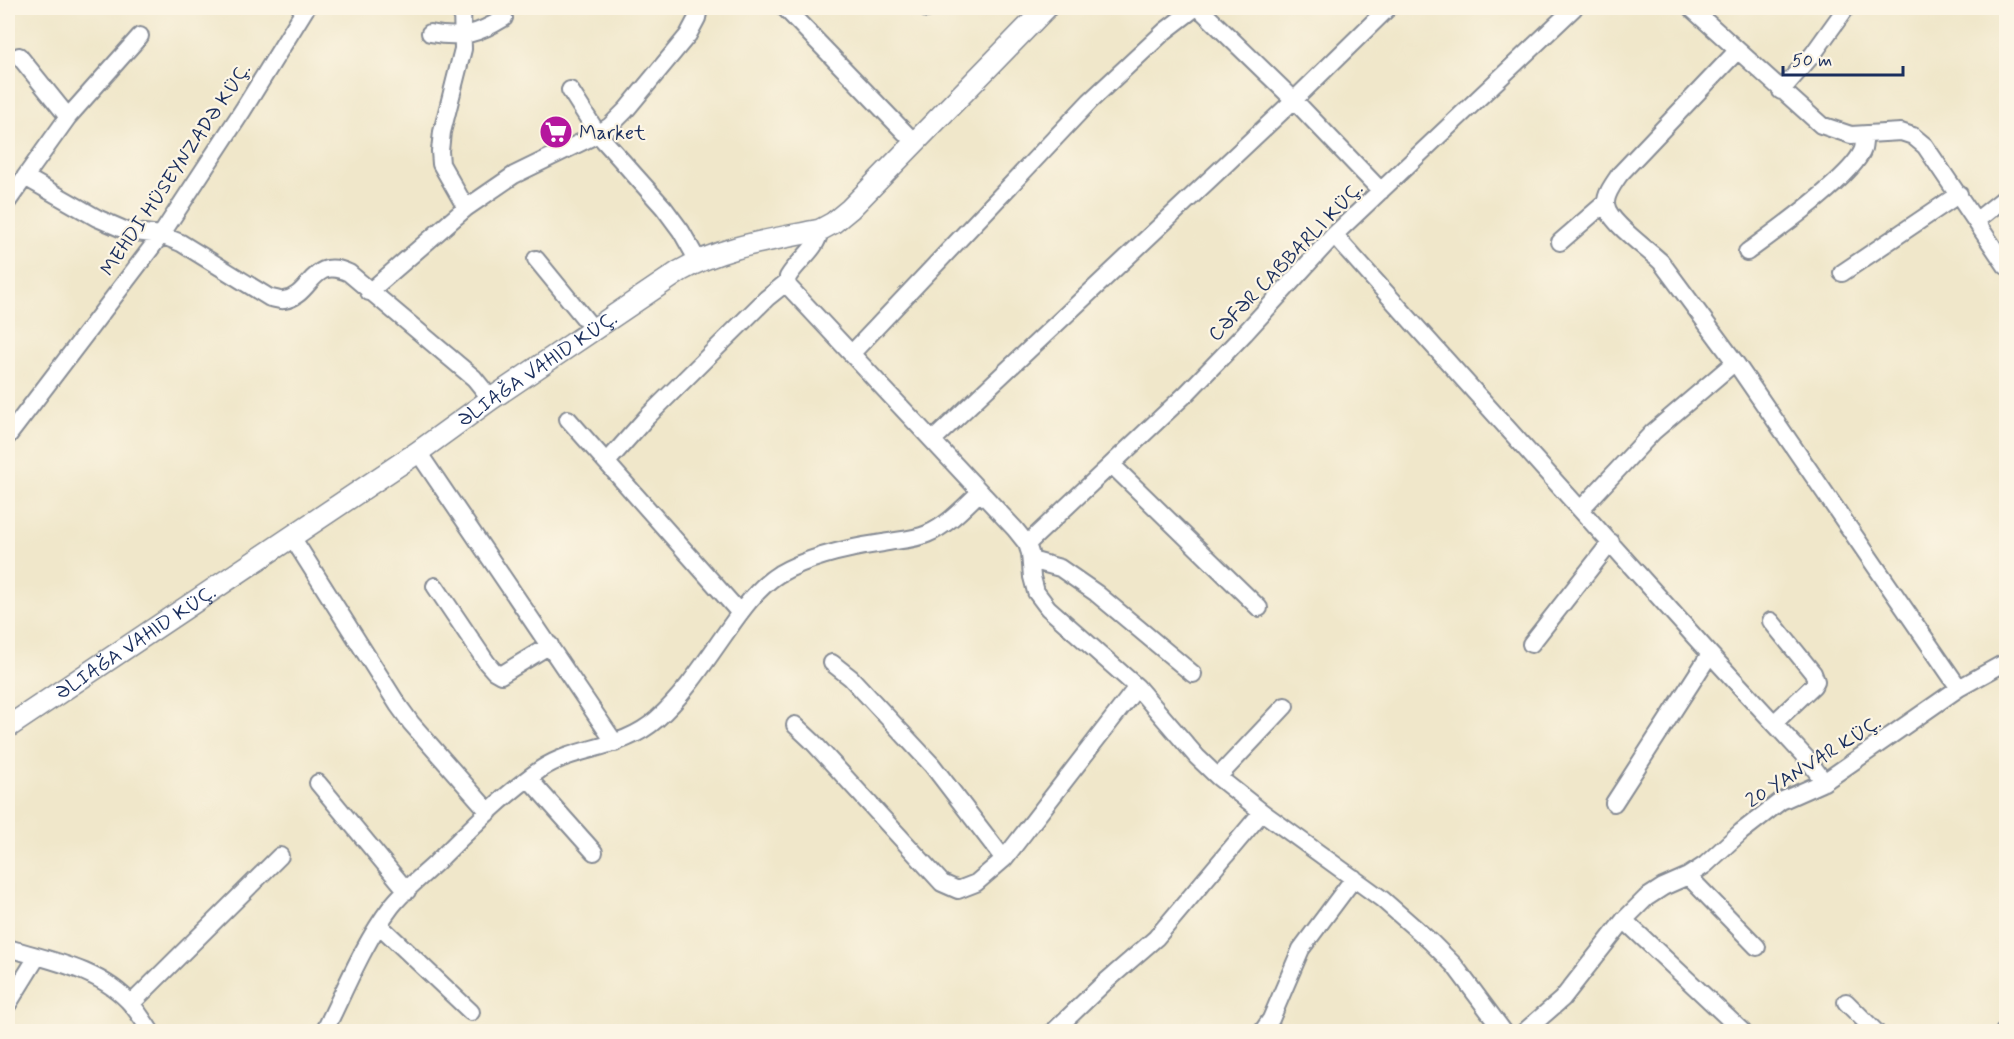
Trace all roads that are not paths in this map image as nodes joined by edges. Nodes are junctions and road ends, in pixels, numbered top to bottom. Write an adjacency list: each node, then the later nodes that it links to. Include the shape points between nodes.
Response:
1 (306, 8): 33 (street, MEHDI HÜSEYNZADƏ KÜÇ.)
2 (462, 8): 14 (street)
3 (699, 8): 21 (street, via 688,35 626,110)
4 (785, 8): 23 (street)
5 (1046, 8): 23 (street, ƏLIAĞA VAHID KÜÇ.)
6 (1197, 8): 19 (street); 44 (street, via 1165,31 1090,101)
7 (1388, 8): 19 (street)
8 (1574, 8): 25 (street)
9 (1691, 8): 15 (street)
10 (1846, 8): 18 (street)
11 (504, 18): 14 (street)
12 (430, 33): 14 (street)
13 (140, 36): 20 (street)
14 (462, 37): 30 (street, via 463,48 440,151 441,164)
15 (1737, 51): 18 (street); 29 (street, via 1620,174)
16 (19, 56): 20 (street)
17 (570, 90): 21 (street)
18 (1781, 91): 22 (street, via 1821,125 1851,135)
19 (1294, 100): 25 (street); 49 (street)
20 (68, 117): 24 (street)
21 (598, 134): 30 (street, via 514,175); 38 (street, via 664,208)
22 (1865, 135): 26 (street, via 1901,132 1913,136 1925,146); 36 (street, via 1863,149 1850,169)
23 (914, 142): 32 (street, ƏLIAĞA VAHID KÜÇ., via 850,209)
24 (25, 177): 28 (street); 33 (street, via 127,231)
25 (1381, 191): 34 (street)
26 (1959, 194): 31 (street); 40 (street)
27 (2007, 197): 31 (street)
28 (8, 201)
29 (1605, 203): 35 (street); 45 (street, via 1621,227 1661,262)
30 (466, 208): 42 (street)
31 (1977, 220): 39 (street)
32 (820, 230): 38 (street, ƏLIAĞA VAHID KÜÇ., via 732,249); 41 (street, via 814,246)
33 (161, 235): 42 (street, via 181,243 270,298 284,300 295,295 322,270 331,268 349,273); 48 (street, MEHDI HÜSEYNZADƏ KÜÇ.)
34 (1334, 235): 52 (street, via 1196,385); 54 (street)
35 (1560, 242)
36 (1747, 252)
37 (536, 259): 43 (street)
38 (698, 261): 43 (street, ƏLIAĞA VAHID KÜÇ.)
39 (2007, 266)
40 (1842, 273)
41 (787, 282): 44 (street); 51 (street, via 647,417)
42 (369, 292): 46 (street, via 474,378)
43 (594, 330): 46 (street, ƏLIAĞA VAHID KÜÇ.)
44 (852, 353): 49 (street)
45 (1735, 362): 54 (street, via 1653,432); 69 (street)
46 (491, 399): 50 (street, ƏLIAĞA VAHID KÜÇ.)
47 (568, 419): 51 (street)
48 (8, 436)
49 (933, 440): 53 (street)
50 (418, 452): 55 (street, ƏLIAĞA VAHID KÜÇ.); 63 (street)
51 (607, 462): 60 (street)
52 (1112, 465): 57 (street); 59 (street)
53 (980, 492): 57 (street, via 1015,529); 60 (street, via 946,524 929,534 840,551 778,575)
54 (1581, 509): 56 (street)
55 (292, 537): 73 (street, ƏLIAĞA VAHID KÜÇ.); 80 (street, via 398,705)
56 (1611, 542): 62 (street); 64 (street)
57 (1029, 552): 67 (street, via 1096,593); 68 (street, via 1036,592 1048,608)
58 (435, 586): 63 (street, via 487,663 501,675)
59 (1259, 608)
60 (740, 613): 74 (street, via 675,702 654,722)
61 (1771, 621): 71 (street, via 1816,681)
62 (1531, 644)
63 (550, 645): 74 (street)
64 (1710, 654): 71 (street); 79 (street)
65 (2007, 662): 69 (street, 20 YANVAR KÜÇ.)
66 (832, 663): 84 (street, via 851,678 932,765)
67 (1193, 674)
68 (1137, 687): 75 (street); 84 (street)
69 (1959, 688): 77 (street, 20 YANVAR KÜÇ.)
70 (1285, 706): 75 (street)
71 (1774, 723): 77 (street)
72 (795, 725): 84 (street, via 942,883 958,891 976,883)
73 (8, 727)
74 (615, 743): 76 (street, via 558,760)
75 (1218, 777): 81 (street)
76 (529, 779): 80 (street); 82 (street)
77 (1824, 782): 85 (street, 20 YANVAR KÜÇ., via 1781,801)
78 (318, 783): 87 (street)
79 (1614, 803)
80 (489, 812): 87 (street)
81 (1262, 812): 86 (street); 100 (street, via 1156,938)
82 (594, 852)
83 (280, 856): 95 (street)
84 (1004, 859)
85 (1688, 876): 88 (street, 20 YANVAR KÜÇ., via 1646,898); 90 (street)
86 (1354, 878): 97 (street, via 1454,965); 101 (street, via 1301,949)
87 (407, 891): 89 (street)
88 (1624, 920): 103 (street, 20 YANVAR KÜÇ., via 1562,999); 104 (street)
89 (379, 925): 96 (street); 99 (street)
90 (1757, 947)
91 (8, 948): 92 (street)
92 (37, 957): 94 (street); 95 (street, via 95,978)
93 (1846, 1002): 105 (street)
94 (8, 1004)
95 (131, 1004): 98 (street)
96 (471, 1012)
97 (1499, 1025): 102 (street)
98 (151, 1032)
99 (324, 1032)
100 (1053, 1032)
101 (1262, 1032)
102 (1483, 1032)
103 (1524, 1032)
104 (1743, 1032)
105 (1876, 1032)

